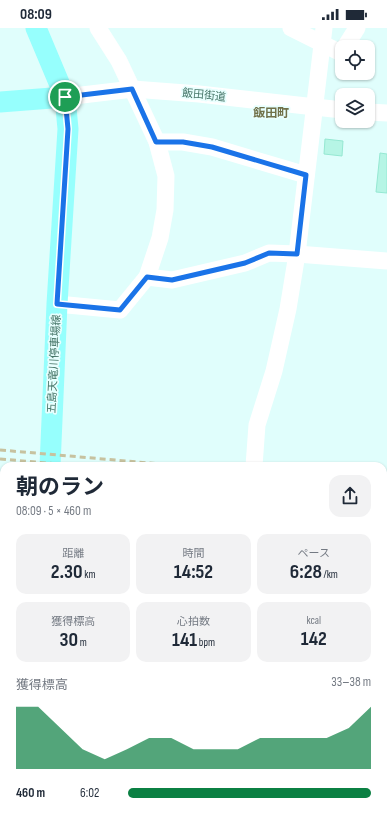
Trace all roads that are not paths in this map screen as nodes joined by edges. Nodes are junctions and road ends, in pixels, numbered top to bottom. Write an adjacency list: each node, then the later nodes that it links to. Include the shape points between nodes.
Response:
1 (36, 28): 9 (main road, 五島天竜川停車場線)
2 (98, 28): 8 (street)
3 (291, 28): 5 (street)
4 (357, 28): 6 (street)
5 (323, 36): 7 (street); 11 (street)
6 (349, 40)
7 (335, 47)
8 (132, 89): 9 (street, 飯田街道); 11 (street, 飯田街道); 15 (street)
9 (65, 97): 10 (main road); 20 (main road, 五島天竜川停車場線, via 68,129)
10 (0, 102)
11 (314, 107): 12 (street, 飯田街道); 16 (street)
12 (335, 109)
13 (375, 112): 14 (street)
14 (387, 113)
15 (156, 142): 16 (street, via 183,142 212,147); 19 (street, via 166,176 165,210 160,238)
16 (306, 175): 17 (street)
17 (297, 254): 18 (street); 19 (street, via 269,253 245,263 172,280); 22 (street, via 274,371 257,425)
18 (387, 261)
19 (147, 277): 20 (street, via 120,310)
20 (57, 304): 21 (main road, 五島天竜川停車場線)
21 (50, 462)
22 (254, 462)

